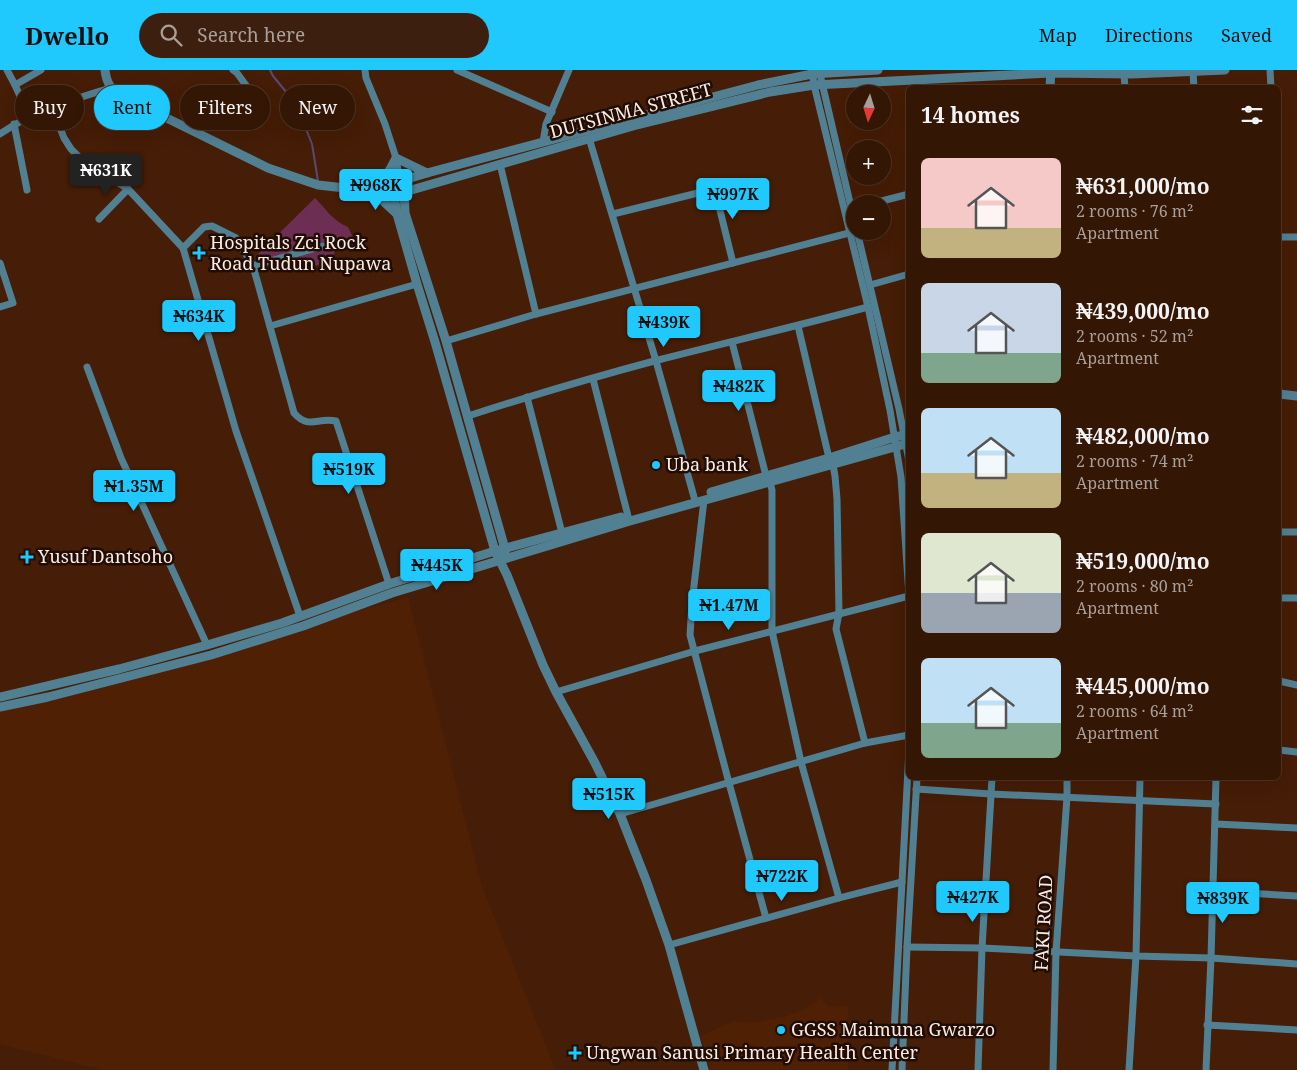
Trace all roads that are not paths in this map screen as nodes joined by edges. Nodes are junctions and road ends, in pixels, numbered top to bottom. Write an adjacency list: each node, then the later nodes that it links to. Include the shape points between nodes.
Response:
1 (7, 70): 17 (street)
2 (41, 70): 17 (street)
3 (105, 70): 18 (street)
4 (365, 70): 31 (street)
5 (458, 70): 24 (street)
6 (878, 70): 11 (street, DUTSINMA STREET)
7 (1225, 70): 13 (street, DUTSINMA STREET)
8 (1270, 70): 23 (street)
9 (237, 71): 19 (street)
10 (566, 71): 24 (street)
11 (816, 72): 15 (street); 30 (street, DUTSINMA STREET)
12 (1051, 72): 14 (street, DUTSINMA STREET); 16 (street, DUTSINMA STREET); 20 (street)
13 (1193, 72): 14 (street, DUTSINMA STREET); 22 (street)
14 (1124, 74): 21 (street)
15 (818, 84): 16 (street, DUTSINMA STREET); 29 (street, DUTSINMA STREET, via 770,92); 43 (street)
16 (915, 84)
17 (15, 85)
18 (109, 85)
19 (247, 85)
20 (1050, 85)
21 (1125, 85)
22 (1194, 85)
23 (1271, 85)
24 (552, 112): 30 (street)
25 (170, 120): 40 (street, via 268,168 318,186)
26 (14, 124): 28 (street); 39 (street)
27 (61, 130): 37 (street, via 71,149 81,159)
28 (0, 134)
29 (589, 138): 32 (street, DUTSINMA STREET); 47 (street)
30 (543, 142): 34 (street, DUTSINMA STREET)
31 (396, 158): 33 (street); 34 (street); 40 (street)
32 (500, 164): 38 (street, DUTSINMA STREET); 65 (street)
33 (398, 170): 35 (street); 36 (street)
34 (427, 173): 35 (street, DUTSINMA STREET)
35 (404, 180): 36 (street, DUTSINMA STREET); 41 (street)
36 (394, 183): 40 (street, DUTSINMA STREET); 42 (street)
37 (128, 188): 48 (street); 55 (street)
38 (418, 188): 41 (street, DUTSINMA STREET); 46 (street)
39 (27, 190)
40 (376, 190): 42 (street); 46 (street)
41 (404, 192): 42 (street, DUTSINMA STREET); 46 (street)
42 (394, 195): 46 (street)
43 (847, 195)
44 (906, 195): 45 (street)
45 (891, 199)
46 (401, 213): 60 (street); 68 (street)
47 (613, 214): 57 (street, via 714,186); 62 (street)
48 (99, 219)
49 (846, 234): 57 (street)
50 (1281, 237): 51 (street)
51 (1297, 237)
52 (855, 240): 64 (street)
53 (856, 240): 61 (street)
54 (323, 246): 58 (street)
55 (184, 248): 58 (street, via 204,227 212,226 236,238); 93 (street, via 236,431)
56 (0, 262): 63 (street, via 13,303)
57 (733, 263): 62 (street)
58 (253, 266): 66 (street)
59 (906, 275): 61 (street)
60 (417, 284): 66 (street); 87 (street)
61 (870, 285): 77 (street, via 899,408)
62 (635, 288): 65 (street); 70 (street)
63 (0, 307)
64 (868, 307): 67 (street); 77 (street, via 890,410)
65 (536, 314): 68 (street)
66 (270, 326): 88 (street, via 294,413 301,421 336,421)
67 (798, 326): 69 (street); 78 (street)
68 (446, 341): 76 (street)
69 (732, 342): 70 (street); 79 (street)
70 (656, 361): 72 (street); 80 (street)
71 (87, 368): 95 (street, via 122,458)
72 (593, 379): 75 (street); 82 (street)
73 (1281, 394): 74 (street)
74 (1297, 396)
75 (527, 397): 76 (street); 85 (street)
76 (468, 416): 87 (street)
77 (903, 440): 78 (street); 86 (street, via 901,477)
78 (831, 462): 79 (street); 92 (street, via 837,499)
79 (768, 479): 80 (street); 81 (street); 94 (street, via 772,490)
80 (694, 497): 82 (street)
81 (704, 500): 87 (street); 96 (street, via 690,635)
82 (628, 516): 85 (street)
83 (1281, 532): 84 (street)
84 (1297, 532)
85 (562, 533): 87 (street)
86 (906, 551)
87 (501, 555): 88 (street); 99 (street, via 535,647); 101 (street, via 303,626 211,655)
88 (389, 584): 93 (street)
89 (906, 596): 92 (street)
90 (1281, 598): 91 (street)
91 (1297, 598)
92 (839, 613): 94 (street); 103 (street, via 836,629)
93 (300, 616): 95 (street)
94 (772, 631): 96 (street); 106 (street)
95 (207, 645): 100 (street)
96 (695, 651): 99 (street); 113 (street)
97 (1281, 681): 98 (street)
98 (1297, 685)
99 (556, 692): 119 (street)
100 (0, 696)
101 (0, 707)
102 (906, 736): 103 (street)
103 (865, 743): 106 (street)
104 (1281, 750): 105 (street)
105 (1297, 752)
106 (801, 762): 113 (street); 127 (street)
107 (907, 780): 122 (street)
108 (917, 780): 114 (street)
109 (992, 780): 115 (street)
110 (1067, 780): 116 (street, FAKI ROAD)
111 (1140, 780): 117 (street)
112 (1216, 780): 118 (street)
113 (729, 783): 119 (street); 128 (street)
114 (916, 789): 115 (street); 123 (street)
115 (991, 794): 116 (street); 131 (street)
116 (1067, 797): 117 (street); 132 (street, FAKI ROAD)
117 (1139, 801): 118 (street); 133 (street)
118 (1216, 804): 120 (street)
119 (620, 814): 129 (street)
120 (1216, 824): 121 (street); 125 (street)
121 (1297, 828)
122 (905, 829): 123 (street); 124 (street)
123 (914, 830): 130 (street)
124 (902, 882): 127 (street); 139 (street)
125 (1213, 891): 126 (street); 134 (street)
126 (1297, 896)
127 (839, 898): 128 (street)
128 (766, 918): 129 (street)
129 (669, 945): 138 (street)
130 (907, 947): 131 (street); 140 (street)
131 (982, 948): 132 (street); 141 (street)
132 (1056, 952): 133 (street); 142 (street, FAKI ROAD)
133 (1136, 956): 134 (street); 143 (street)
134 (1211, 958): 135 (street); 136 (street)
135 (1297, 964)
136 (1207, 1026): 137 (street); 144 (street)
137 (1297, 1030)
138 (704, 1070)
139 (892, 1070)
140 (902, 1070)
141 (978, 1070)
142 (1052, 1070)
143 (1129, 1070)
144 (1206, 1070)

